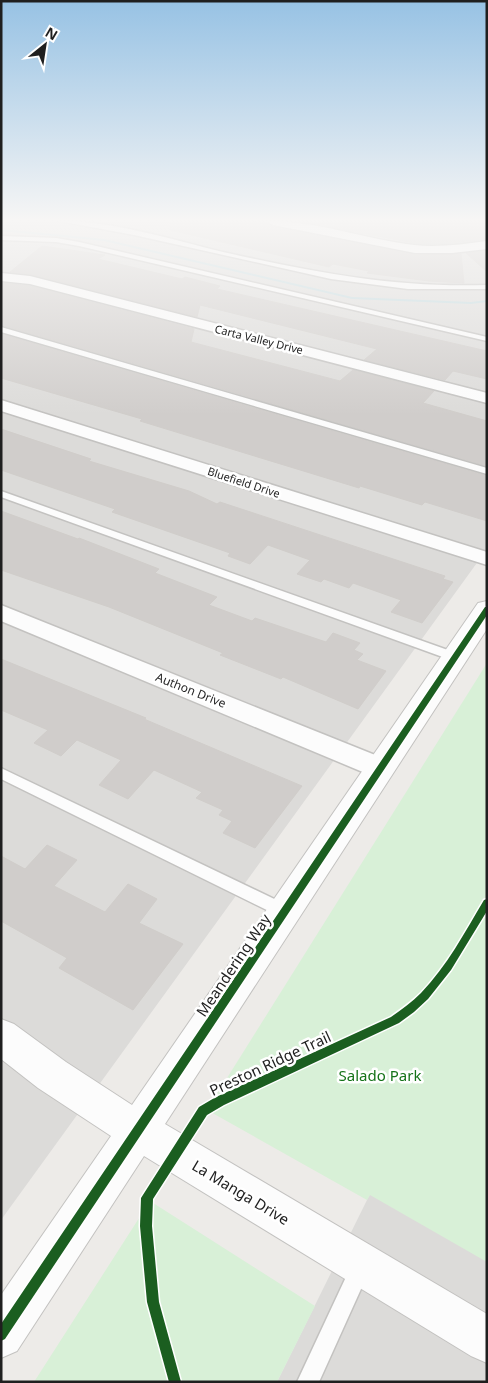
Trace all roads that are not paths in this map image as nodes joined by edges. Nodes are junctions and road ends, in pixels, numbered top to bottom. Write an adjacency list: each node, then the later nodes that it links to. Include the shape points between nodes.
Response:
1 (51, 286): 7 (street, Carta Valley Drive)
2 (257, 286): 6 (lane)
3 (389, 286): 4 (lane, via 424,289)
4 (487, 287)
5 (1, 329): 9 (lane)
6 (487, 339)
7 (487, 398)
8 (1, 405): 11 (street, Bluefield Drive)
9 (487, 471)
10 (1, 494): 14 (lane)
11 (487, 559)
12 (487, 609): 14 (street, Meandering Way)
13 (1, 612): 15 (street, Authon Drive)
14 (455, 657): 15 (street, Meandering Way)
15 (380, 768): 17 (street, Meandering Way)
16 (1, 773): 17 (lane)
17 (285, 912): 19 (street, Meandering Way)
18 (1, 1036): 19 (street, La Manga Drive, via 52,1075)
19 (139, 1130): 20 (street, La Manga Drive); 21 (street, Meandering Way)
20 (362, 1265): 22 (street, La Manga Drive); 23 (lane)
21 (1, 1335)
22 (487, 1340)
23 (308, 1382)

